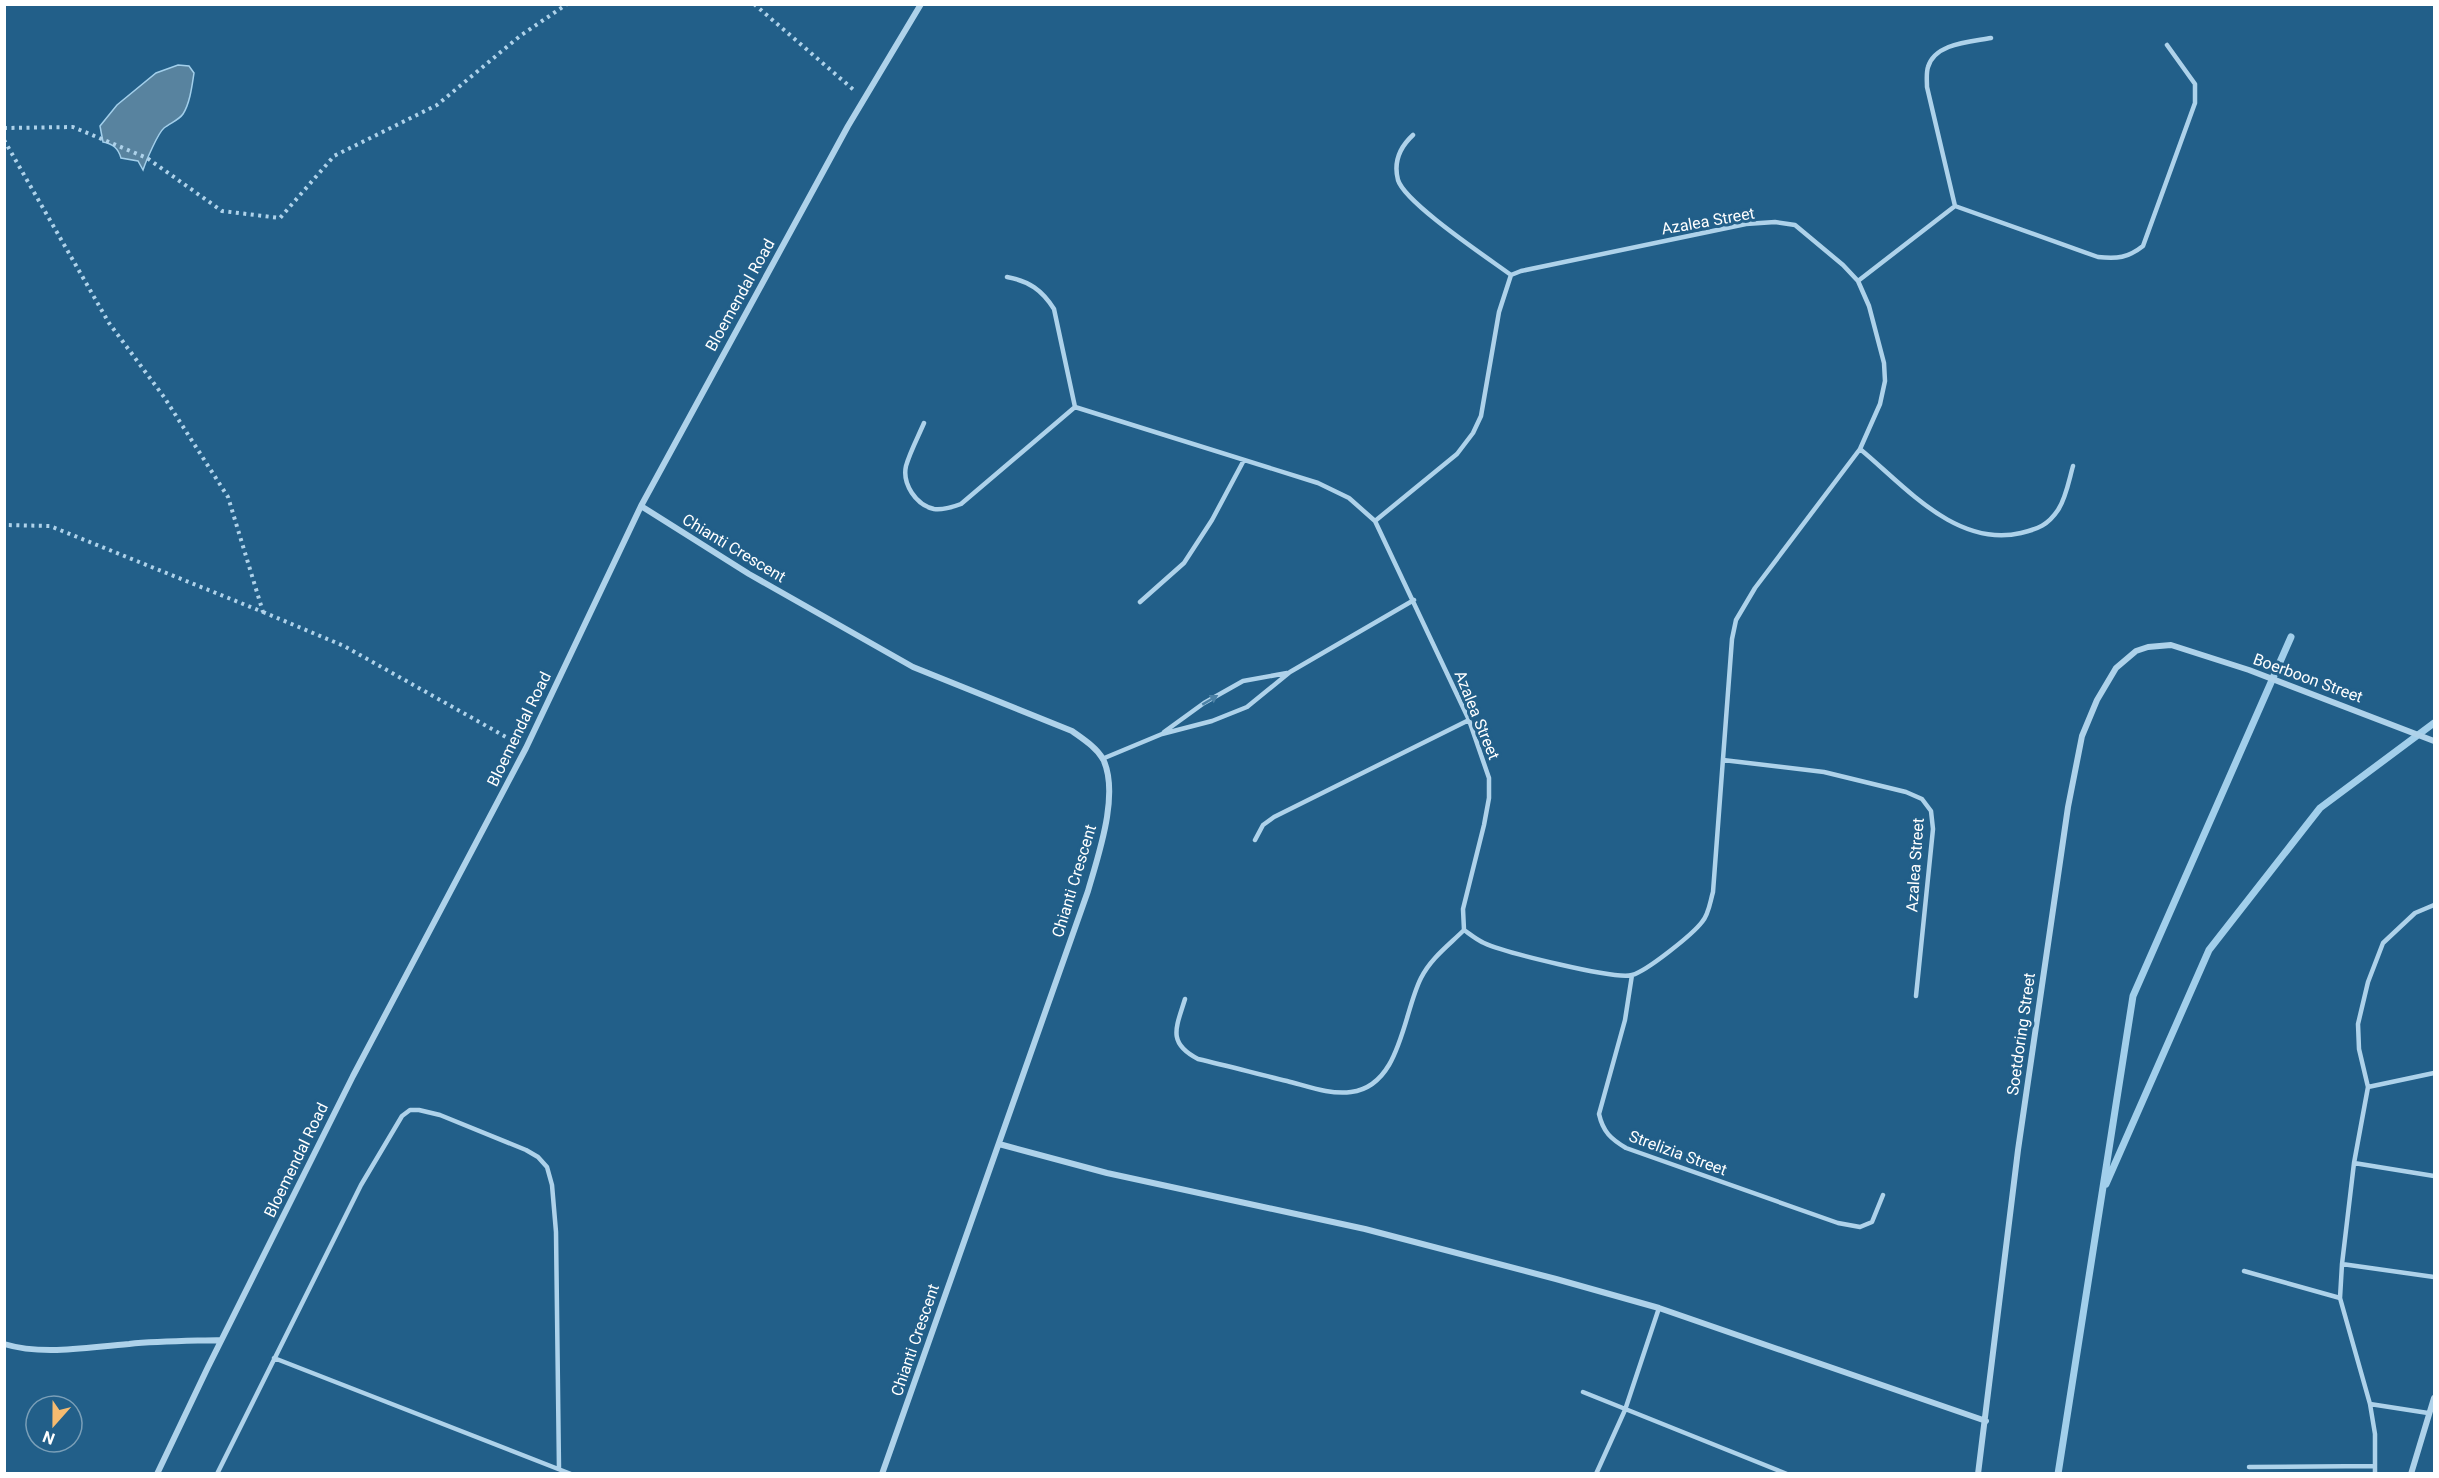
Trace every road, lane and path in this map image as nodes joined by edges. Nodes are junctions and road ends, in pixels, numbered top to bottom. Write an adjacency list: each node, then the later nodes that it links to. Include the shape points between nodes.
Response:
1 (567, 4): 7 (path, via 520,36 437,105 334,156 280,218 222,211 147,158 73,127)
2 (754, 4): 6 (path)
3 (921, 4): 6 (street, Bloemendal Road)
4 (1990, 38): 10 (lane, via 1950,46 1934,57 1928,67 1927,87)
5 (2167, 45): 10 (lane, via 2195,84 2195,103 2143,246 2133,254 2114,259 2098,257)
6 (864, 99): 19 (street, Bloemendal Road)
7 (4, 128)
8 (1413, 135): 11 (lane, via 1401,146 1396,162 1399,181 1412,200)
9 (4, 140): 24 (path, via 110,323 164,397 228,497)
10 (1955, 206): 13 (lane)
11 (1510, 275): 13 (lane, Azalea Street, via 1746,224 1775,222 1795,225); 20 (lane, via 1499,312 1481,416 1473,434 1457,454)
12 (1007, 277): 14 (lane, via 1035,286 1054,309)
13 (1858, 282): 16 (lane, Azalea Street, via 1869,306 1886,381 1881,404)
14 (1076, 407): 15 (lane, via 962,504 947,508 933,509 918,501 905,477 906,465); 17 (lane)
15 (924, 423)
16 (1860, 449): 18 (lane, via 1940,516 1959,527 2012,535 2039,529 2059,509); 32 (lane, Azalea Street, via 1755,588 1736,620)
17 (1244, 460): 20 (lane, via 1318,483 1349,498); 23 (lane, via 1184,562)
18 (2073, 466)
19 (641, 506): 30 (street, Bloemendal Road); 31 (street, Chianti Crescent, via 749,574 913,666 1072,731 1089,742)
20 (1376, 521): 22 (lane, Azalea Street)
21 (4, 525): 24 (path, via 50,526)
22 (1413, 600): 26 (lane); 27 (lane, Azalea Street)
23 (1140, 602)
24 (263, 612): 30 (path, via 345,646)
25 (2171, 645): 29 (street, Boerboon Street, via 2249,670); 58 (street, Soetdoring Street, via 2136,651 2116,668 2082,736 2047,942)
26 (1290, 672): 28 (lane, via 1247,707); 28 (lane, one-way to 26, via 1243,681)
27 (1469, 720): 33 (lane, via 1274,817 1263,825); 35 (lane, Azalea Street, via 1489,778 1489,798 1463,909)
28 (1162, 734): 31 (lane)
29 (2434, 741)
30 (526, 748): 50 (street, Bloemendal Road, via 353,1076)
31 (1102, 759): 41 (street, Chianti Crescent, via 1109,798 1106,830)
32 (1723, 760): 36 (lane, Azalea Street, via 1709,909 1695,930); 37 (lane, Azalea Street, via 1824,772 1922,799 1931,811 1933,829)
33 (1255, 840)
34 (2434, 905): 40 (lane, via 2415,913 2383,943 2368,982 2358,1024)
35 (1464, 930): 36 (lane, via 1502,949 1601,973); 38 (lane, via 1421,978 1392,1059 1366,1089 1322,1090 1198,1059 1182,1051 1176,1037)
36 (1632, 975): 44 (lane, Strelizia Street, via 1625,1020 1599,1114 1610,1138 1626,1148 1838,1223 1860,1227 1872,1222)
37 (1916, 996)
38 (1185, 999)
39 (2434, 1073): 40 (lane)
40 (2368, 1087): 42 (lane)
41 (999, 1144): 49 (street, via 1107,1173 1365,1229); 65 (street, Chianti Crescent)
42 (2354, 1163): 43 (lane); 45 (lane)
43 (2434, 1176)
44 (1883, 1195)
45 (2342, 1264): 47 (lane); 48 (lane)
46 (2244, 1271): 48 (lane)
47 (2434, 1277)
48 (2340, 1298): 55 (lane)
49 (1659, 1308): 56 (lane); 58 (street)
50 (221, 1340): 51 (street, via 46,1350); 62 (street, Bloemendal Road)
51 (4, 1344)
52 (274, 1358): 61 (lane); 61 (lane, via 361,1185 397,1124 410,1110 440,1115 526,1150 547,1167 556,1233); 63 (lane)
53 (1583, 1392): 56 (lane)
54 (2434, 1398): 57 (street)
55 (2370, 1404): 57 (lane); 59 (lane)
56 (1625, 1410): 66 (lane); 67 (lane)
57 (2428, 1413): 70 (street)
58 (1986, 1421): 68 (street, Soetdoring Street)
59 (2375, 1466): 60 (lane); 69 (lane)
60 (2249, 1467)
61 (559, 1469): 64 (lane)
62 (157, 1473)
63 (217, 1473)
64 (571, 1473)
65 (882, 1473)
66 (1596, 1473)
67 (1788, 1473)
68 (1978, 1473)
69 (2375, 1473)
70 (2412, 1473)

